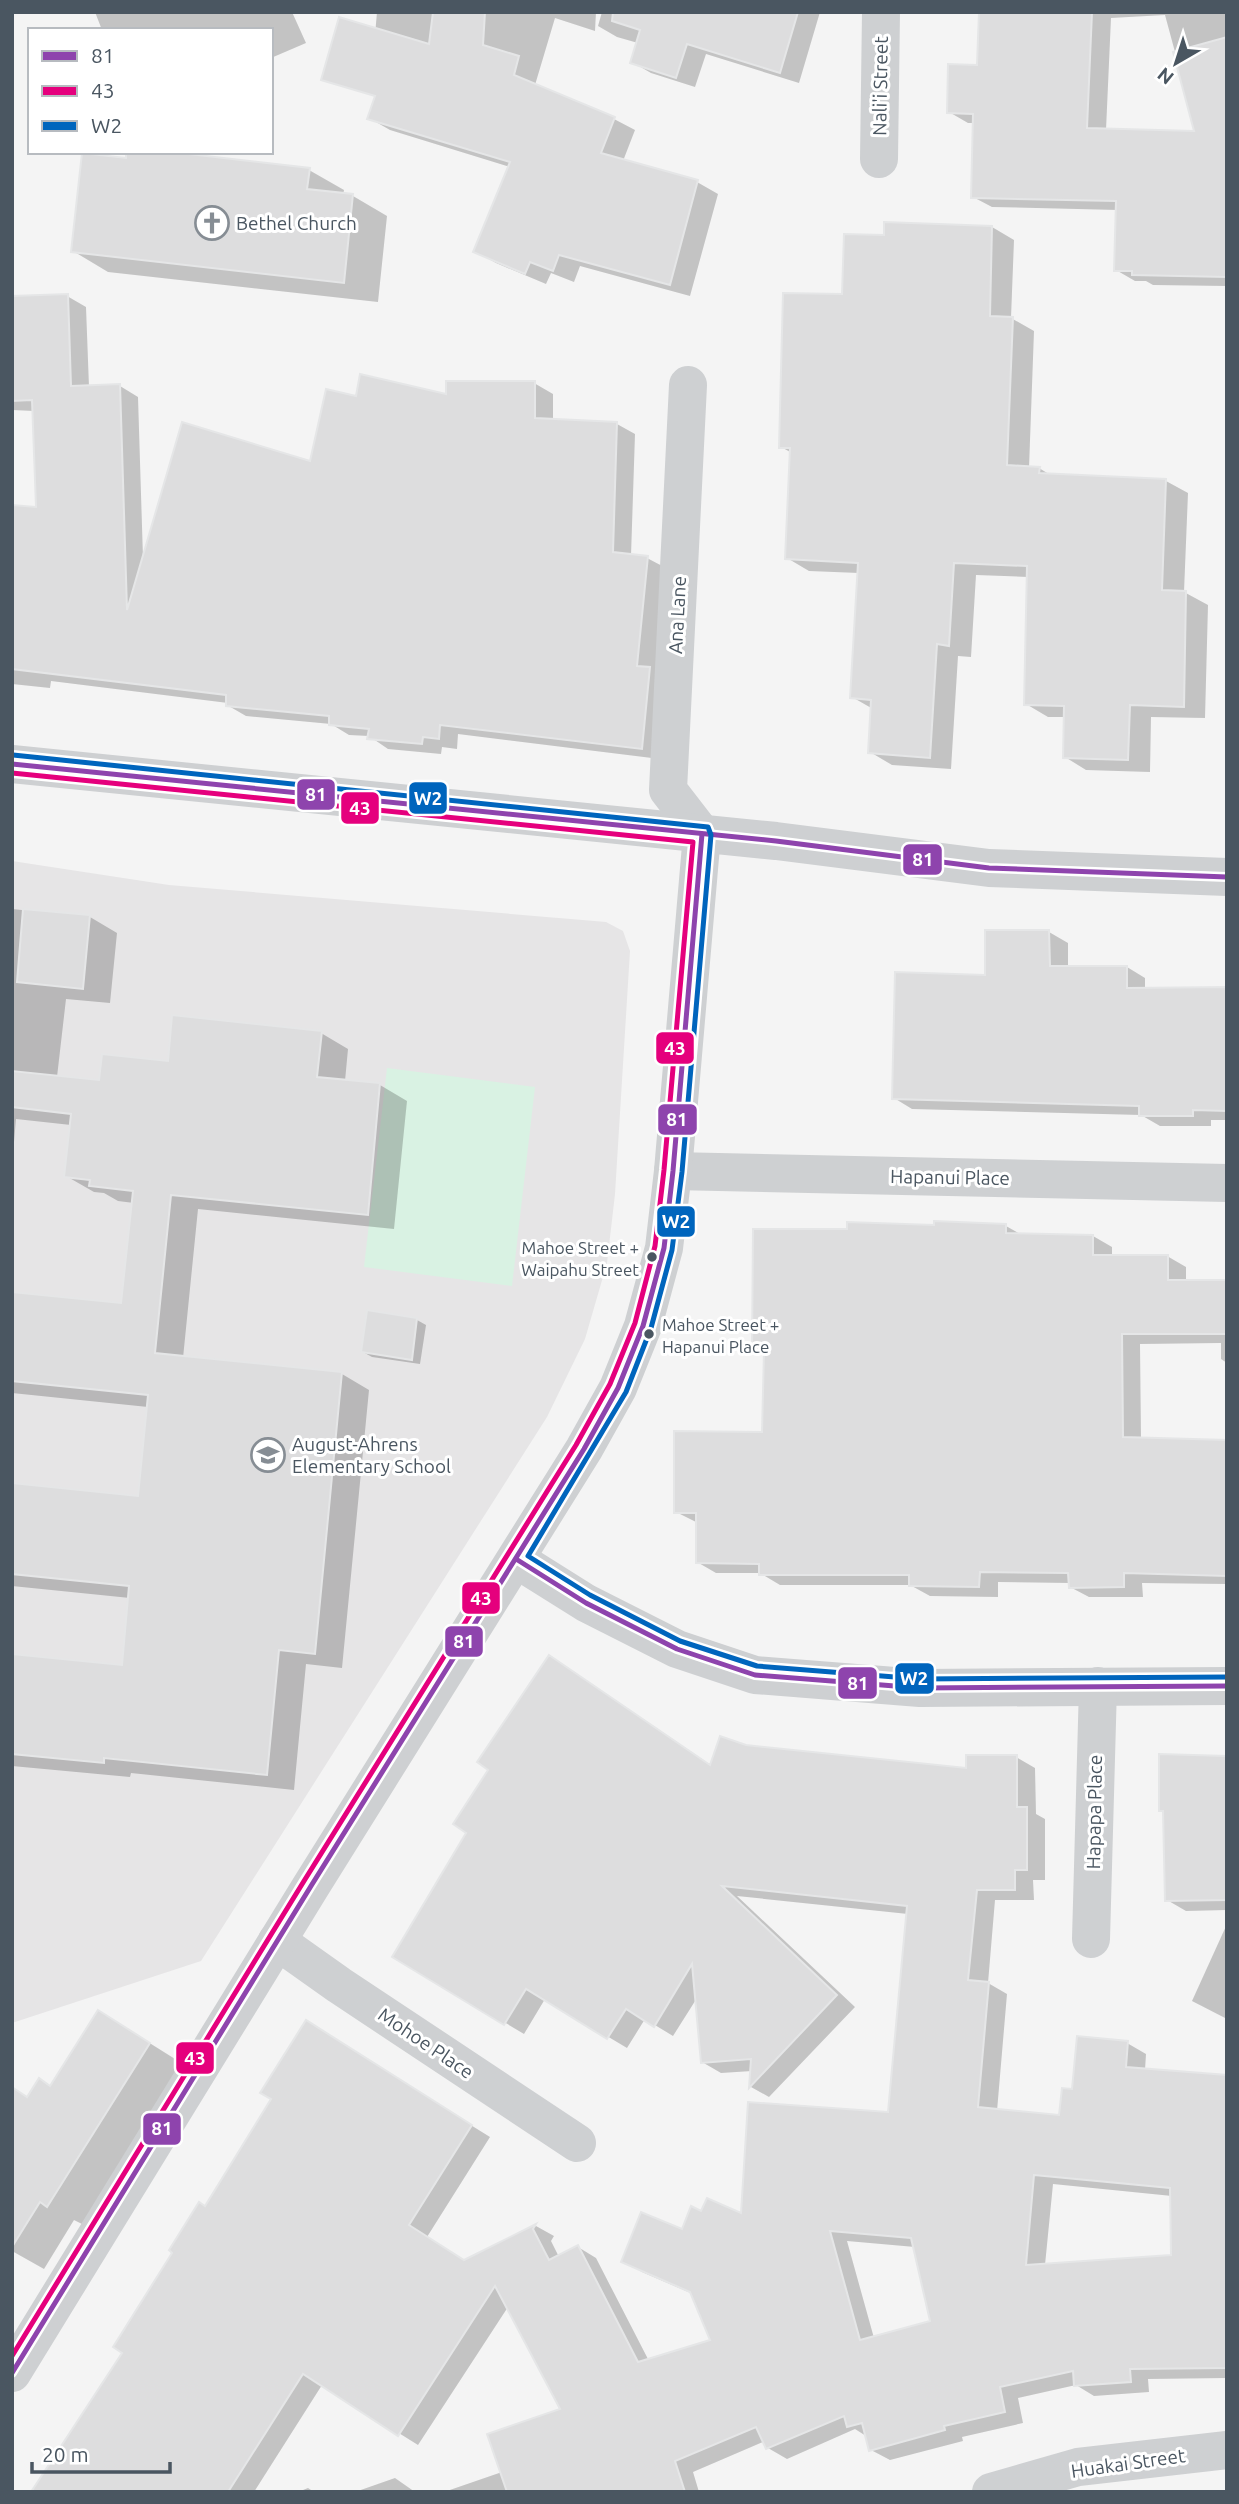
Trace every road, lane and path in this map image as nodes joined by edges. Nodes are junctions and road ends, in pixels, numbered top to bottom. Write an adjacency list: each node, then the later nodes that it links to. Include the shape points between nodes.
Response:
1 (881, 12): 2 (street, Nali'i Street)
2 (878, 159)
3 (688, 385): 5 (street, Ana Lane, via 668,790)
4 (12, 764): 5 (street)
5 (702, 834): 6 (street, via 989,867); 7 (street)
6 (1227, 877)
7 (673, 1171): 8 (street, Hapanui Place); 9 (street, via 664,1248 643,1326 618,1388)
8 (1227, 1183)
9 (516, 1559): 10 (street, via 586,1603 677,1649 755,1675 920,1688); 13 (street)
10 (1098, 1686): 11 (street); 12 (street, Hapapa Place)
11 (1227, 1686)
12 (1091, 1939)
13 (277, 1941): 14 (street, Mohoe Place); 15 (street)
14 (576, 2143)
15 (12, 2372)
16 (1227, 2450): 17 (street, Huakai Street, via 1078,2467)
17 (990, 2492)

